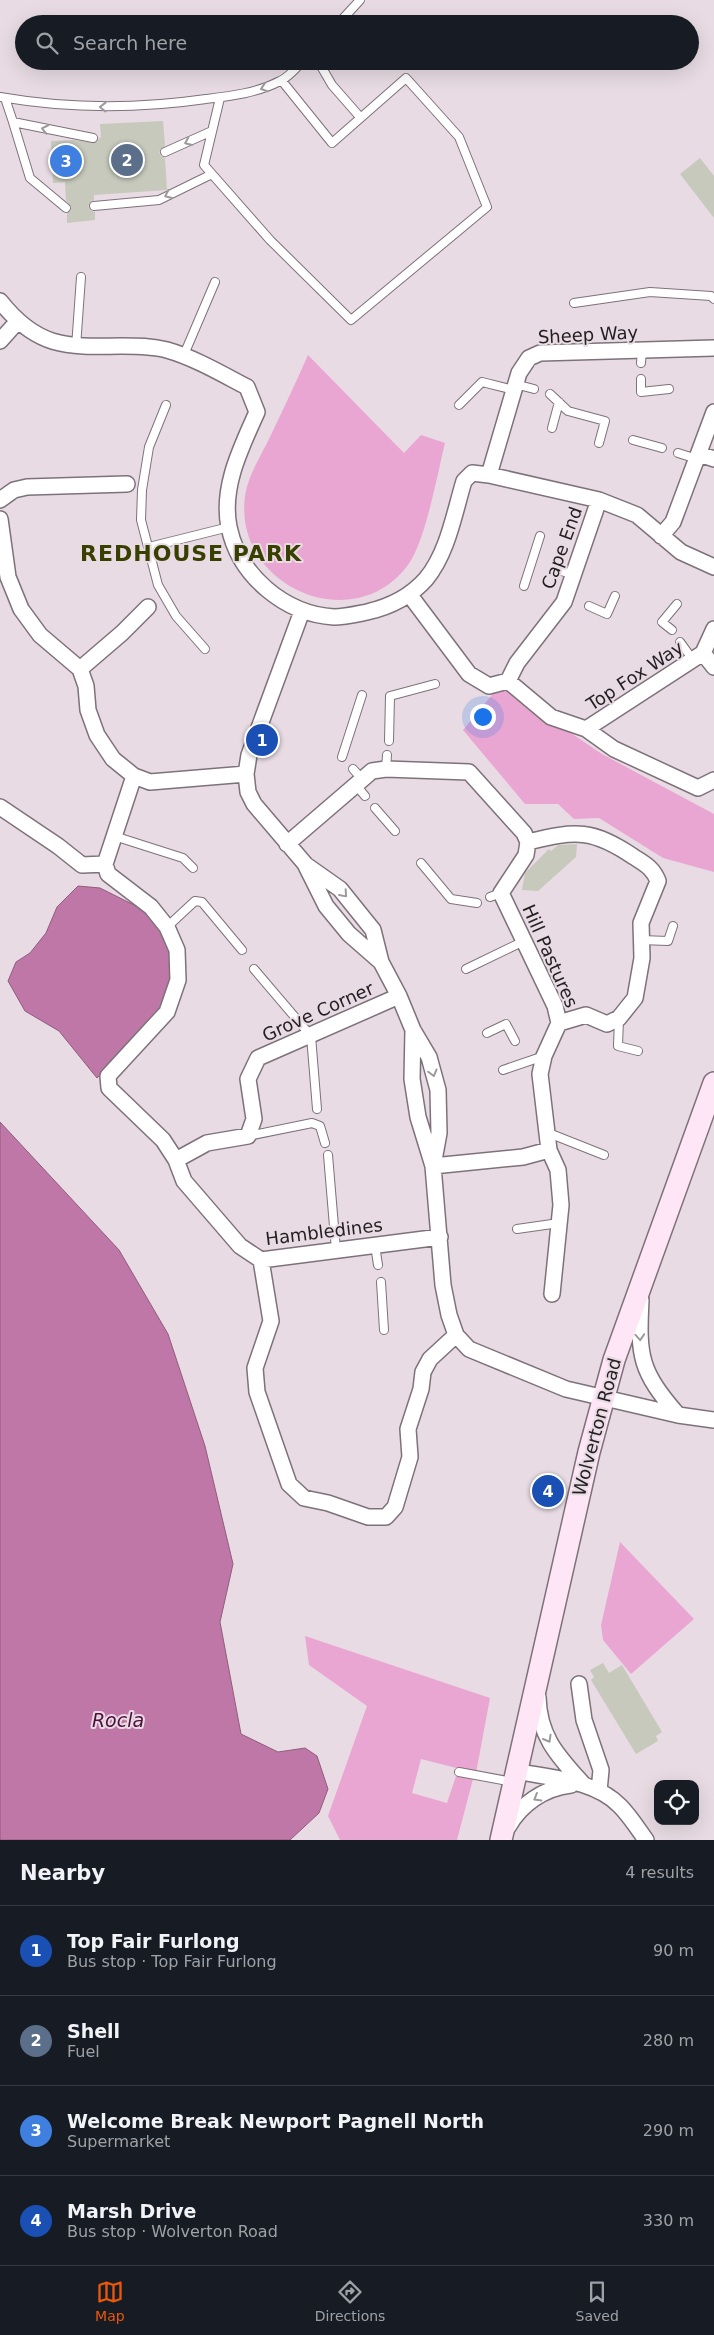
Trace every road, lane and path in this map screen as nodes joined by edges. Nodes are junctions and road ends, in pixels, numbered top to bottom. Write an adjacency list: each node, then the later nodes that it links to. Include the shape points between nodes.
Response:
1 (360, 0): 2 (lane)
2 (346, 15)
3 (294, 70): 5 (lane)
4 (323, 70): 8 (lane)
5 (282, 81): 7 (lane, one-way to 7); 8 (lane, via 332,143)
6 (2, 98): 7 (lane, one-way to 6, via 112,107 44,105); 9 (lane)
7 (220, 98): 10 (lane)
8 (360, 117): 13 (lane, via 406,78 459,137 487,207 351,320 270,240)
9 (13, 122): 11 (lane, one-way to 9); 15 (lane, via 30,178)
10 (212, 131): 12 (lane, one-way to 12); 13 (lane, via 204,165)
11 (93, 138)
12 (165, 152)
13 (212, 174): 14 (lane, one-way to 14, via 159,200)
14 (94, 206)
15 (66, 208)
16 (81, 277): 23 (lane)
17 (215, 282): 25 (lane)
18 (714, 299): 20 (lane, via 710,296 650,292)
19 (0, 301): 21 (street)
20 (574, 303)
21 (17, 322): 22 (street); 23 (street, via 40,338)
22 (0, 341)
23 (76, 347): 25 (street, via 147,346)
24 (714, 348): 27 (street, Sheep Way, via 642,357 540,353 529,358 518,372)
25 (183, 357): 47 (street, via 247,387 256,412 227,491)
26 (641, 378): 29 (lane, via 641,392)
27 (514, 387): 28 (lane); 32 (lane, via 482,382); 42 (street, Sheep Way)
28 (534, 389)
29 (669, 389)
30 (550, 394): 31 (lane)
31 (559, 402): 35 (lane); 37 (lane, via 568,411 605,421)
32 (459, 404)
33 (166, 405): 50 (lane, via 149,447 142,490 141,520)
34 (714, 412): 40 (street)
35 (552, 428)
36 (634, 440): 38 (lane)
37 (598, 443)
38 (662, 448)
39 (678, 453): 40 (lane)
40 (698, 456): 41 (street); 49 (street, via 673,522)
41 (714, 460)
42 (489, 475): 45 (street); 57 (street, via 472,473 464,481 442,552 426,579)
43 (127, 484): 44 (street, via 27,486)
44 (0, 500)
45 (599, 500): 49 (street, via 637,515); 55 (street, Cape End)
46 (0, 519): 69 (street, via 8,577 21,609 40,635)
47 (229, 528): 50 (lane); 62 (street, via 242,562 267,591)
48 (540, 536): 51 (lane)
49 (661, 536): 53 (street, via 681,552)
50 (149, 546): 66 (lane, via 158,585 176,616)
51 (532, 563): 52 (lane); 56 (lane)
52 (540, 566)
53 (714, 566)
54 (557, 570): 55 (lane)
55 (573, 574): 70 (street, Cape End, via 570,599 517,663)
56 (524, 586)
57 (409, 594): 62 (street, via 381,609 354,615 334,617); 70 (street, via 469,674 489,686)
58 (615, 596): 60 (lane, via 608,614)
59 (678, 604): 64 (lane, via 662,622)
60 (589, 606)
61 (148, 607): 69 (street)
62 (302, 611): 76 (street, via 249,755)
63 (714, 628): 67 (street)
64 (672, 630)
65 (680, 642): 67 (lane)
66 (206, 649)
67 (698, 657): 68 (street); 73 (street, Top Fox Way)
68 (714, 667)
69 (80, 669): 77 (street, via 96,735 113,759)
70 (508, 681): 73 (street, via 551,717)
71 (435, 684): 74 (lane, via 390,696)
72 (362, 695): 75 (lane)
73 (586, 730): 78 (street, via 614,748 698,788)
74 (389, 741)
75 (342, 757)
76 (246, 774): 77 (street, via 150,782); 84 (street, via 248,792 254,804)
77 (134, 776): 82 (street)
78 (714, 780)
79 (0, 807): 88 (street, via 82,865)
80 (375, 808): 81 (lane)
81 (395, 831)
82 (114, 836): 87 (lane, via 184,858); 88 (street)
83 (528, 842): 84 (street, via 524,833 469,772 387,762 372,771); 92 (street, via 559,834 586,834 610,840 654,870 658,881 641,923); 93 (street, Hill Pastures, via 526,855 495,895)
84 (287, 844): 86 (street)
85 (420, 863): 89 (lane, via 451,899)
86 (306, 865): 95 (street, via 326,906 349,934); 95 (street, one-way to 95, via 340,889 373,930)
87 (192, 868)
88 (106, 869): 91 (street, Hambledines, via 151,907)
89 (477, 902)
90 (673, 926): 92 (lane, via 668,941)
91 (168, 927): 94 (lane, via 195,901 202,902); 118 (street, Hambledines, via 177,950 178,980 167,1012 108,1076 108,1082 109,1088 163,1140)
92 (641, 940): 99 (street, via 642,958 635,998)
93 (524, 941): 97 (lane); 100 (street, Hill Pastures, via 556,1006)
94 (242, 950)
95 (381, 962): 98 (street)
96 (254, 969): 103 (lane)
97 (466, 969)
98 (399, 996): 101 (street); 103 (street, Grove Corner)
99 (619, 1018): 100 (street, via 607,1024 586,1015); 105 (lane, via 618,1046)
100 (560, 1023): 107 (street, Hill Pastures)
101 (412, 1030): 119 (street, via 412,1079 418,1117); 119 (street, one-way to 119, via 429,1057 438,1090 439,1133)
102 (487, 1033): 104 (lane, via 506,1024)
103 (311, 1036): 111 (lane); 113 (street, Grove Corner, via 258,1058 248,1079 254,1119)
104 (514, 1041)
105 (638, 1051)
106 (521, 1055): 108 (lane)
107 (544, 1056): 108 (lane); 112 (street, Hill Pastures, via 540,1074)
108 (524, 1063): 109 (lane)
109 (503, 1070)
110 (714, 1082): 127 (street, Wolverton Road)
111 (317, 1109)
112 (546, 1132): 115 (street, Hill Pastures); 117 (lane)
113 (248, 1136): 114 (lane, via 312,1123 320,1126); 118 (street, via 207,1143)
114 (324, 1143)
115 (548, 1150): 119 (street, via 523,1157); 120 (street, Hill Pastures, via 558,1170)
116 (328, 1155): 124 (lane)
117 (604, 1155)
118 (176, 1160): 125 (street, Hambledines, via 184,1181 240,1246)
119 (433, 1166): 122 (street)
120 (559, 1223): 121 (lane); 129 (street, Hill Pastures)
121 (517, 1229)
122 (440, 1237): 123 (street, Hambledines); 131 (street, via 443,1285)
123 (375, 1245): 124 (street, Hambledines); 126 (lane)
124 (336, 1250): 125 (street, Hambledines)
125 (262, 1260): 131 (street, via 271,1321 255,1368 256,1392 289,1484 304,1498 368,1517 386,1517 395,1507 410,1457 408,1429 423,1372 430,1359)
126 (378, 1265)
127 (645, 1271): 132 (street, Wolverton Road); 133 (street, one-way to 133, via 640,1326 645,1369)
128 (381, 1282): 130 (lane)
129 (552, 1294)
130 (384, 1330)
131 (456, 1335): 132 (street, via 469,1349 566,1389)
132 (604, 1397): 133 (street); 135 (street, Wolverton Road)
133 (678, 1414): 134 (street)
134 (714, 1420)
135 (537, 1675): 138 (street, Wolverton Road); 139 (street, one-way to 139, via 542,1729)
136 (579, 1684): 140 (street, via 584,1720 601,1770)
137 (459, 1772): 138 (lane)
138 (515, 1776): 139 (street); 141 (street, Wolverton Road)
139 (583, 1784): 140 (street); 141 (street, one-way to 141, via 558,1787 535,1798 516,1812)
140 (599, 1791): 142 (street, via 620,1806)
141 (501, 1840)
142 (646, 1840)

